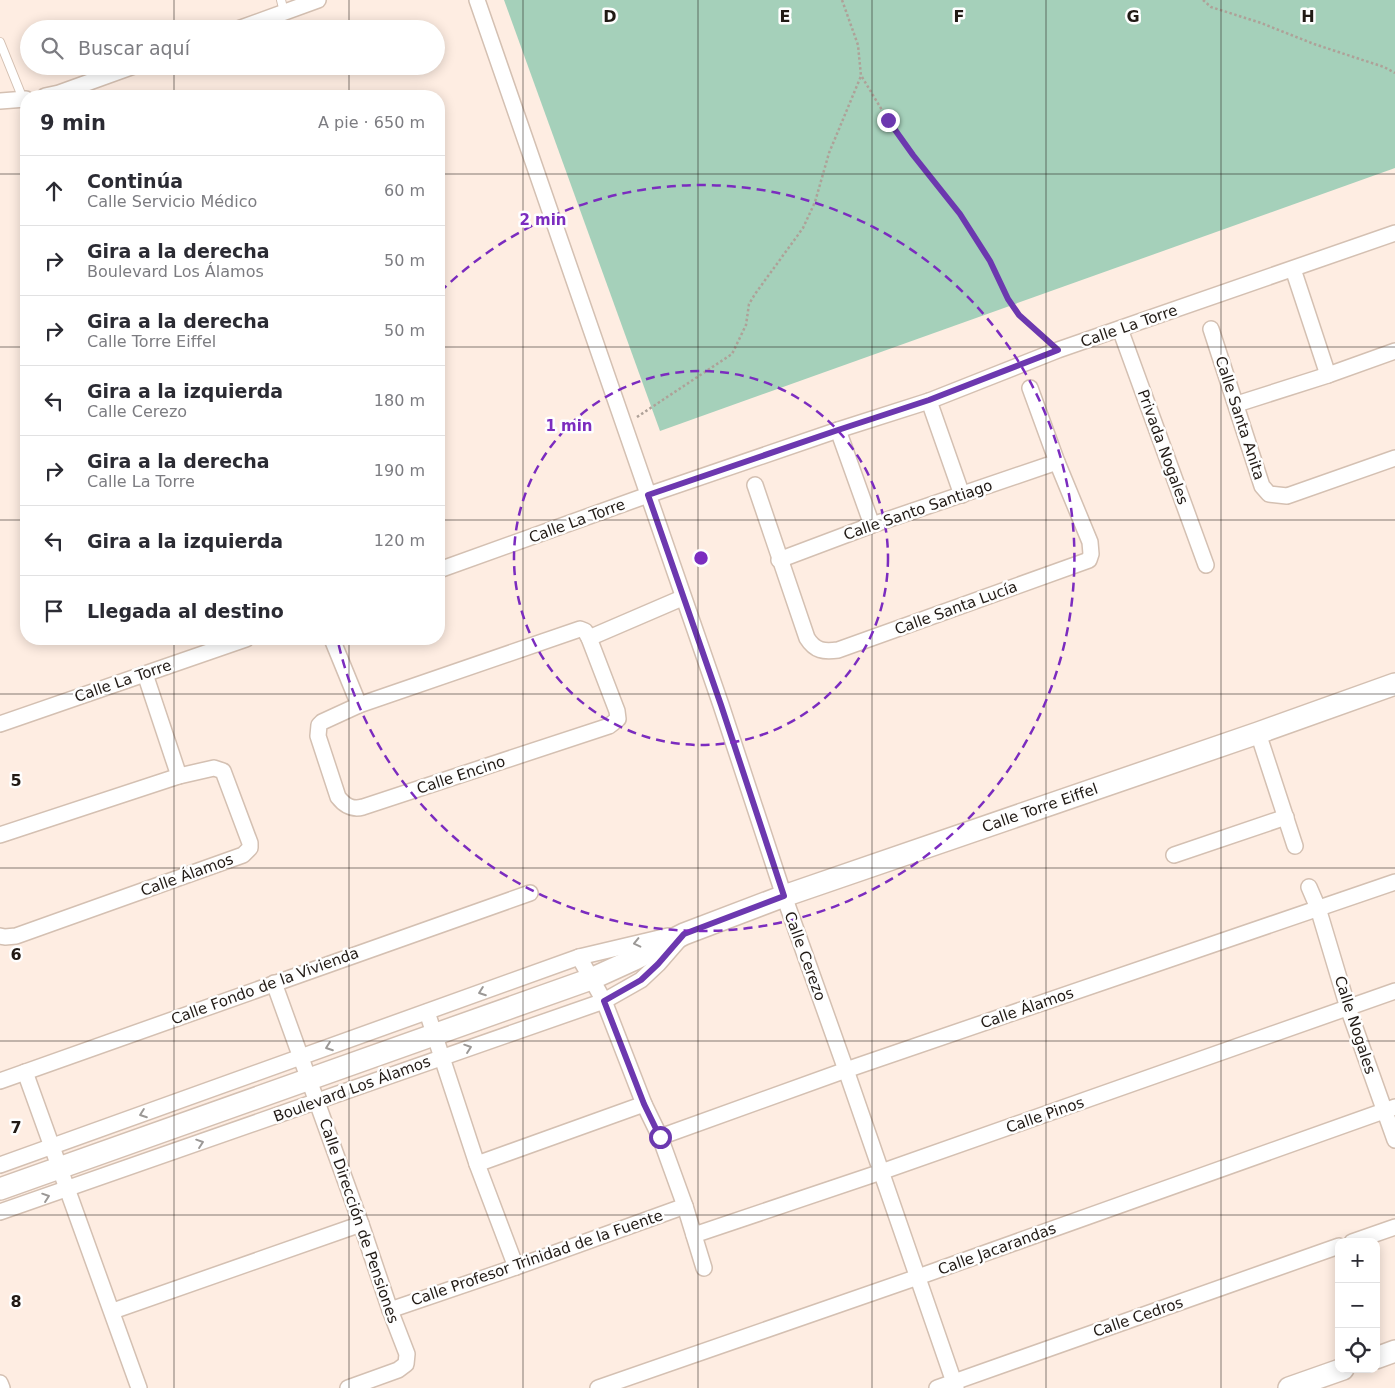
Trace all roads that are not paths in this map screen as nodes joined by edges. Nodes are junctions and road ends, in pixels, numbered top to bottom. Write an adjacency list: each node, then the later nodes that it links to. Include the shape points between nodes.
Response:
1 (318, 0): 3 (street)
2 (477, 0): 24 (street, Calle Cerezo)
3 (282, 6): 4 (street)
4 (255, 20)
5 (0, 42): 7 (lane)
6 (109, 75): 8 (street)
7 (21, 90)
8 (67, 90)
9 (20, 99): 10 (street)
10 (0, 101)
11 (1395, 233): 12 (street, Calle La Torre)
12 (1293, 269): 13 (street, Calle La Torre); 16 (street)
13 (1120, 328): 18 (street, Calle La Torre); 28 (street, Privada Nogales)
14 (1211, 329): 19 (street, Calle Santa Anita)
15 (1395, 351): 16 (street)
16 (1328, 375): 19 (street)
17 (1030, 388): 22 (street, Calle Santa Lucía)
18 (929, 400): 20 (street, Calle La Torre); 25 (street)
19 (1237, 404): 21 (street, Calle Santa Anita, via 1262,486 1269,494 1296,494)
20 (838, 430): 24 (street, Calle La Torre); 26 (street)
21 (1395, 458)
22 (1057, 462): 25 (street, Calle Santo Santiago); 27 (street, Calle Santa Lucía, via 1090,542 1090,557 1086,562 958,608 838,650 822,651 807,638)
23 (754, 485): 27 (street, Calle Santa Lucía)
24 (648, 495): 29 (street, Calle La Torre); 30 (street, Calle Cerezo)
25 (962, 495): 26 (street, Calle Santo Santiago)
26 (872, 524): 27 (street, Calle Santo Santiago)
27 (780, 560)
28 (1206, 565)
29 (445, 568)
30 (682, 598): 31 (street); 47 (street, Calle Cerezo)
31 (589, 638): 36 (street, Calle Encino, via 585,631 578,630); 36 (street, Calle Encino, via 619,715 609,726 358,808 346,806 338,797 318,731 322,722)
32 (229, 645): 34 (street, Calle La Torre)
33 (334, 645): 36 (street)
34 (145, 674): 37 (street, Calle La Torre); 39 (street)
35 (1395, 684): 38 (street, Calle Torre Eiffel)
36 (359, 705)
37 (0, 724)
38 (1258, 733): 40 (street); 47 (street, Calle Torre Eiffel)
39 (179, 776): 41 (street, Calle Álamos); 50 (street, Calle Álamos, via 214,768 224,771 250,843 247,853 16,936)
40 (1286, 817): 42 (street); 43 (street)
41 (0, 835)
42 (1296, 846)
43 (1174, 855)
44 (1395, 882): 48 (street, Calle Álamos)
45 (1308, 887): 48 (street)
46 (530, 893): 53 (street, Calle Fondo de la Vivienda)
47 (784, 896): 49 (street, Calle Torre Eiffel); 61 (street, Calle Cerezo)
48 (1318, 908): 56 (street, Calle Nogales); 61 (street, Calle Álamos)
49 (684, 934): 51 (street, one-way to 51); 52 (street, Boulevard Los Álamos); 55 (street, Boulevard Los Álamos, via 641,980)
50 (0, 936)
51 (579, 957): 52 (street); 57 (street, one-way to 57)
52 (591, 979): 55 (street); 58 (street, Boulevard Los Álamos)
53 (274, 983): 59 (street, Calle Dirección de Pensiones); 62 (street, Calle Fondo de la Vivienda)
54 (1395, 991): 56 (street, Calle Pinos)
55 (604, 1001): 60 (street, Boulevard Los Álamos, one-way to 55); 66 (street)
56 (1348, 1008): 67 (street, Calle Nogales); 74 (street, Calle Pinos)
57 (427, 1012): 58 (street); 59 (street, one-way to 59)
58 (435, 1033): 60 (street); 63 (street, Boulevard Los Álamos)
59 (300, 1057): 63 (street, Calle Dirección de Pensiones); 70 (street, one-way to 70)
60 (442, 1057): 65 (street, Boulevard Los Álamos); 71 (street)
61 (846, 1070): 68 (street, Calle Álamos); 74 (street, Calle Cerezo)
62 (25, 1072): 64 (street, Calle Fondo de la Vivienda); 70 (street)
63 (309, 1080): 65 (street, Calle Dirección de Pensiones); 73 (street, Boulevard Los Álamos)
64 (0, 1081)
65 (317, 1102): 76 (street, Boulevard Los Álamos, one-way to 65); 79 (street, Calle Dirección de Pensiones)
66 (644, 1104): 68 (street); 71 (street)
67 (1390, 1109): 69 (street, Calle Nogales); 86 (street, Calle Jacarandas)
68 (660, 1137): 77 (street)
69 (1395, 1140)
70 (53, 1146): 72 (street); 73 (street)
71 (477, 1164): 84 (street)
72 (0, 1165)
73 (60, 1167): 75 (street, Boulevard Los Álamos); 76 (street)
74 (881, 1172): 81 (street, Calle Pinos); 86 (street, Calle Cerezo)
75 (0, 1189)
76 (69, 1189): 78 (street, Boulevard Los Álamos, one-way to 76); 88 (street)
77 (685, 1206): 81 (street); 84 (street, Calle Profesor Trinidad de la Fuente)
78 (0, 1212)
79 (361, 1224): 87 (street, Calle Dirección de Pensiones); 88 (street)
80 (1395, 1227): 82 (street)
81 (694, 1235): 85 (street)
82 (1363, 1238)
83 (1335, 1247): 93 (street, Calle Cedros)
84 (516, 1267): 87 (street, Calle Profesor Trinidad de la Fuente)
85 (704, 1268)
86 (918, 1277): 93 (street, Calle Cerezo); 97 (street, Calle Jacarandas)
87 (390, 1310): 96 (street, Calle Dirección de Pensiones, via 407,1354 406,1364)
88 (113, 1311): 95 (street)
89 (1395, 1351): 90 (street)
90 (1380, 1357)
91 (1335, 1372): 99 (street)
92 (0, 1383): 94 (street)
93 (955, 1385): 98 (street, Calle Cedros)
94 (2, 1388)
95 (139, 1388)
96 (348, 1388)
97 (598, 1388)
98 (937, 1388)
99 (1289, 1388)

